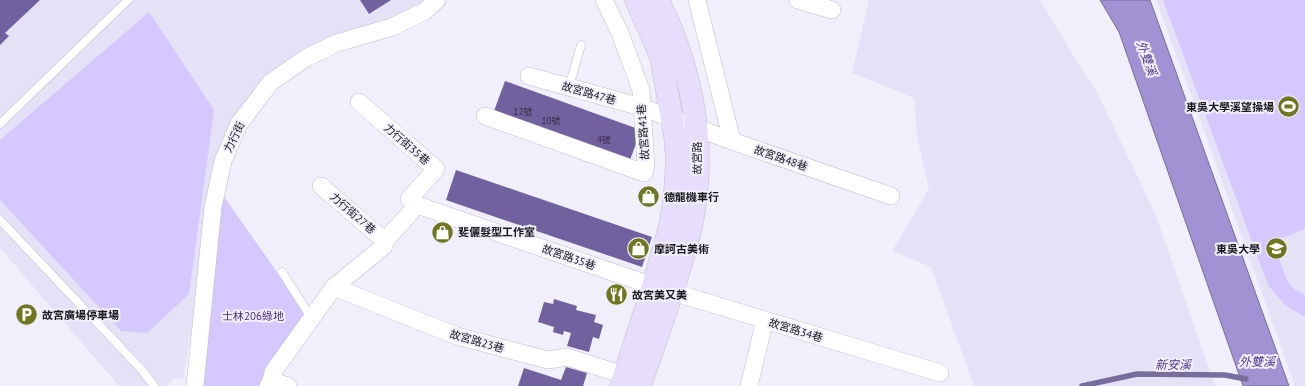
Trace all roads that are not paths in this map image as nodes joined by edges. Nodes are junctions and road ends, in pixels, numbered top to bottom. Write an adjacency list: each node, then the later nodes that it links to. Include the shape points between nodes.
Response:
1 (128, 0): 16 (lane)
2 (437, 0): 33 (street, 力行街, via 425,11 392,27 337,43 306,58 271,82 239,124 223,161 213,207)
3 (604, 0): 13 (street, 故宮路41巷, via 620,32 641,90)
4 (636, 0): 15 (main road, 故宮路, via 661,57)
5 (658, 0): 17 (main road, 故宮路, via 681,54 694,103)
6 (697, 0): 18 (street)
7 (798, 0): 8 (street)
8 (832, 10)
9 (581, 44): 11 (lane)
10 (529, 76): 11 (street, 故宮路47巷)
11 (569, 87): 13 (street, 故宮路47巷)
12 (359, 102): 21 (street, 力行街35巷, via 436,169 409,199)
13 (641, 107): 14 (street, 故宮路41巷, via 646,166 644,173); 15 (street, 故宮路47巷)
14 (485, 116)
15 (672, 118): 17 (street, 故宮路48巷); 26 (main road, 故宮路, via 677,160 676,192)
16 (0, 124)
17 (696, 128): 18 (street, 故宮路48巷); 26 (main road, 故宮路, via 698,160 691,226)
18 (732, 141): 20 (street, 故宮路48巷)
19 (321, 186): 23 (street, 力行街27巷)
20 (891, 196)
21 (416, 205): 23 (street); 26 (street, 故宮路35巷)
22 (0, 220): 32 (lane, via 142,370)
23 (384, 241): 25 (street, via 384,246)
24 (282, 272): 27 (lane)
25 (334, 287): 27 (street); 30 (street, 故宮路23巷, via 457,336 548,360 567,357)
26 (663, 289): 28 (street, 故宮路34巷); 30 (main road, 故宮路)
27 (312, 319): 31 (street, via 273,372)
28 (765, 320): 29 (street, 故宮路34巷); 35 (street)
29 (940, 373)
30 (628, 382)
31 (269, 383): 34 (street)
32 (154, 386)
33 (195, 386)
34 (288, 386)
35 (749, 386)

